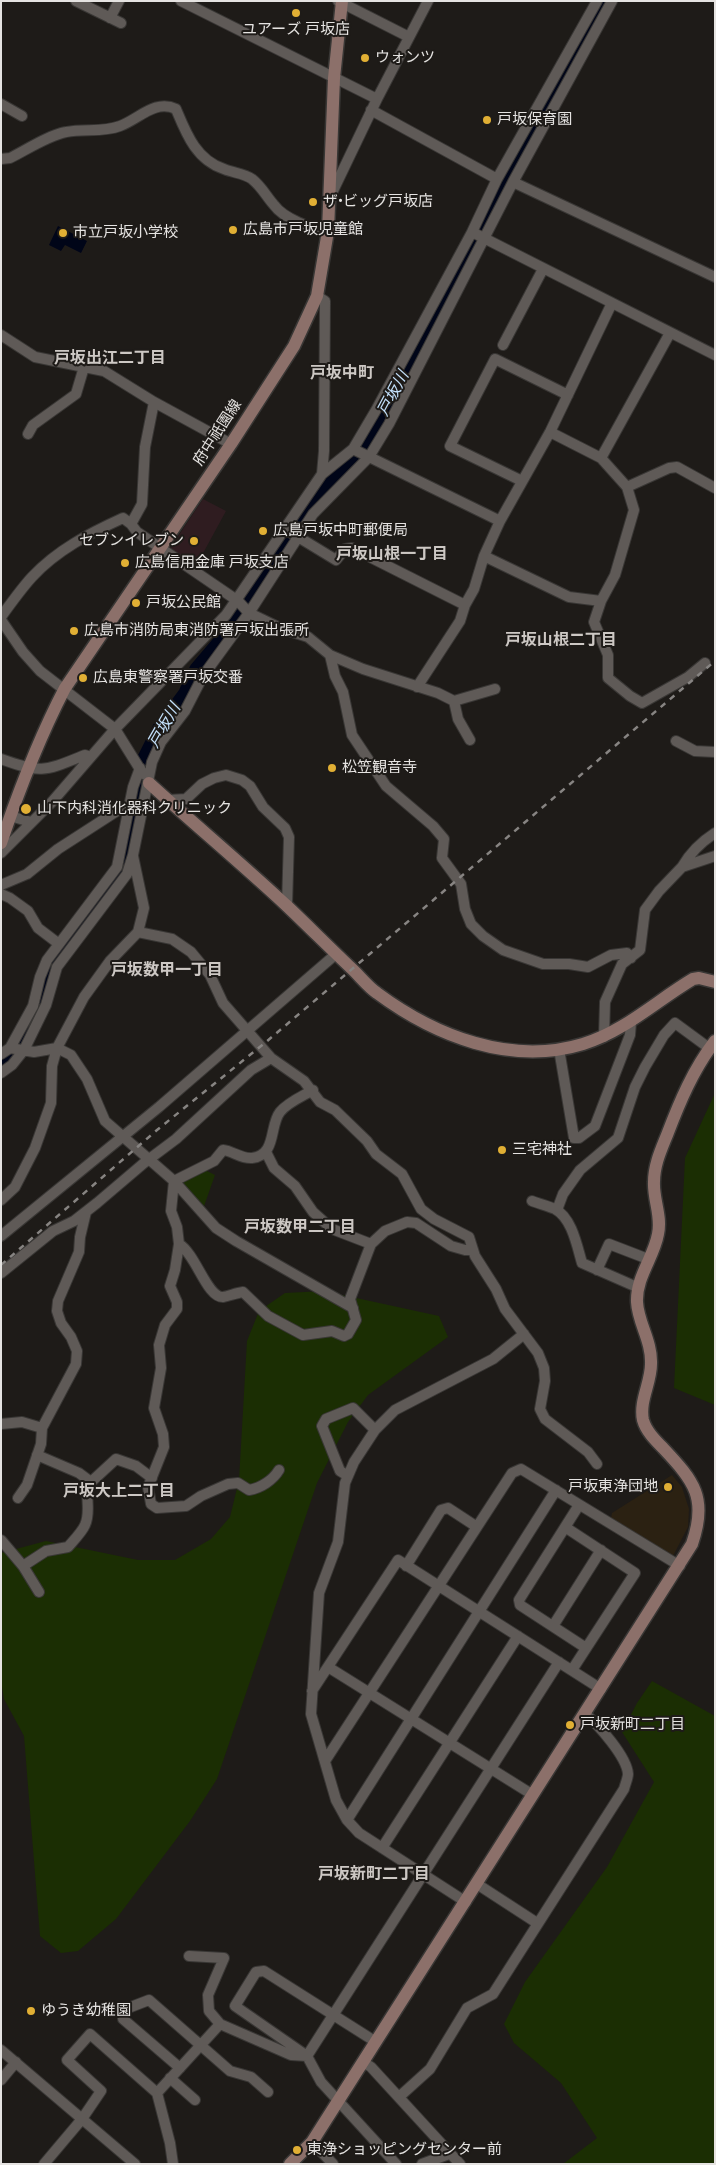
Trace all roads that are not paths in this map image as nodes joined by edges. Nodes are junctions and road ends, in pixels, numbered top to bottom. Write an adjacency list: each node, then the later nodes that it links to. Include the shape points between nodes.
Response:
1 (119, 1): 8 (street)
2 (181, 1): 11 (street)
3 (428, 1): 10 (street)
4 (597, 1): 17 (street)
5 (612, 1): 18 (street)
6 (81, 2): 8 (street)
7 (340, 2): 10 (street); 11 (street, 府中祇園線)
8 (110, 18): 9 (street)
9 (121, 23)
10 (409, 37): 12 (street)
11 (334, 78): 12 (street); 19 (street, 府中祇園線)
12 (376, 99): 14 (street)
13 (1, 104): 15 (street)
14 (371, 110): 17 (street); 19 (street)
15 (22, 116)
16 (2, 160): 20 (street, via 64,132 120,126 154,108 167,105 176,109 195,149 210,162 248,176 277,209 310,229)
17 (498, 179): 21 (street)
18 (513, 182): 22 (street); 24 (street)
19 (330, 197): 20 (street, 府中祇園線)
20 (328, 231): 25 (street, 府中祇園線)
21 (472, 232): 22 (street); 37 (street, via 380,402)
22 (485, 238): 23 (street); 37 (street, via 389,424)
23 (543, 269): 26 (street); 29 (street)
24 (715, 277)
25 (317, 296): 36 (street, 府中祇園線, via 294,346); 39 (street, via 325,302)
26 (612, 303): 27 (street); 32 (street)
27 (670, 333): 30 (street); 38 (street)
28 (1, 335): 31 (street, via 35,357)
29 (503, 345)
30 (715, 355)
31 (84, 367): 33 (street, via 104,371); 35 (street, via 76,394 33,426)
32 (568, 395): 34 (street); 40 (street, via 495,359 450,446)
33 (154, 402): 36 (street); 44 (street, via 145,447 142,504)
34 (550, 432): 38 (street); 40 (street)
35 (28, 434)
36 (231, 444): 46 (street, 府中祇園線)
37 (361, 453): 39 (street); 43 (street); 45 (street, via 313,514)
38 (601, 458): 41 (street)
39 (322, 474): 45 (street)
40 (522, 481): 43 (street)
41 (627, 487): 42 (street, via 677,467); 48 (street, via 634,510 616,575)
42 (715, 488)
43 (500, 521): 47 (street)
44 (131, 524): 46 (street, via 136,532); 51 (street, via 123,518 63,550 33,577)
45 (291, 533): 49 (street, via 336,560 345,549 352,548); 50 (street); 50 (street)
46 (161, 548): 50 (street); 55 (street, 府中祇園線)
47 (484, 556): 48 (street, via 569,597); 49 (street, via 474,589)
48 (601, 601): 53 (street, via 594,622 608,656 608,678 630,696 642,703 649,701 688,678)
49 (465, 604): 54 (street, via 460,621)
50 (244, 607): 52 (street, via 280,628 308,636); 58 (street, via 226,615); 66 (street, via 184,710 161,742 152,762)
51 (1, 618): 55 (street, via 40,672)
52 (330, 655): 54 (street); 83 (street, via 343,692 352,735 386,786 444,839 442,858 461,884 465,908 476,930 503,950 543,964 588,967 611,955 621,953)
53 (705, 663)
54 (417, 687): 57 (street)
55 (65, 688): 58 (street); 65 (street, 府中祇園線)
56 (495, 689): 57 (street)
57 (454, 701): 59 (street, via 458,719)
58 (115, 729): 62 (street); 64 (street)
59 (470, 740)
60 (676, 741): 61 (street, via 695,752)
61 (715, 752)
62 (90, 757): 65 (street, via 85,755 44,770); 70 (street)
63 (1, 760): 65 (street)
64 (140, 768): 66 (street); 68 (street)
65 (28, 769): 69 (street, 府中祇園線)
66 (149, 783): 67 (street); 74 (street)
67 (168, 800): 79 (street); 79 (street, via 186,798 214,778 226,776 250,786 289,837)
68 (129, 808): 77 (street, via 120,809 58,849 27,874); 81 (street, via 117,867)
69 (10, 816): 70 (street); 72 (street, 府中祇園線)
70 (31, 822): 73 (street)
71 (715, 834): 76 (street, via 688,856)
72 (1, 843)
73 (1, 853)
74 (133, 855): 80 (street, via 144,908); 91 (street, via 127,874 57,968 46,1005)
75 (715, 856): 76 (street)
76 (682, 868): 83 (street, via 645,910 640,950)
77 (1, 885)
78 (1, 894): 81 (street, via 28,911 38,928)
79 (287, 906): 82 (street)
80 (138, 932): 86 (street, via 172,938 191,952 210,975 223,1003); 89 (street, via 110,961 84,997)
81 (59, 944): 92 (street, via 43,968 33,1006)
82 (336, 954): 86 (street); 90 (street, via 376,992 447,1034 488,1048 520,1051)
83 (631, 958): 87 (street, via 622,964 605,1002)
84 (715, 982): 85 (street, via 693,979)
85 (631, 1022): 87 (street); 90 (street, via 630,1035 595,1126 579,1138 574,1138)
86 (246, 1030): 93 (street); 96 (street)
87 (604, 1037): 90 (street)
88 (712, 1044): 102 (street, via 675,1023 664,1035 642,1074 618,1138 580,1170); 108 (street, via 685,1088 656,1163 653,1183 660,1224)
89 (57, 1048): 91 (street, via 34,1052); 96 (street, via 70,1055 87,1079 105,1121); 100 (street, via 52,1066 51,1103 35,1148 15,1187)
90 (559, 1049)
91 (24, 1050): 92 (street); 94 (street)
92 (6, 1051)
93 (271, 1058): 95 (street); 98 (street, via 251,1070)
94 (1, 1073)
95 (313, 1090): 97 (street, via 280,1112); 107 (street, via 320,1102 335,1110 376,1154 402,1174 421,1209 469,1237)
96 (122, 1136): 98 (street); 104 (street)
97 (266, 1152): 99 (street, via 253,1158 223,1150 214,1161); 106 (street, via 274,1168 295,1186 313,1212 332,1230)
98 (150, 1160): 99 (street); 103 (street)
99 (174, 1181): 105 (street, via 171,1211); 112 (street, via 216,1228)
100 (1, 1200)
101 (532, 1201): 102 (street)
102 (556, 1210): 109 (street, via 566,1218 582,1263)
103 (86, 1212): 110 (street, via 53,1231); 115 (street, via 79,1252 58,1301 57,1311 61,1324 71,1337 76,1364)
104 (1, 1236)
105 (179, 1244): 112 (street, via 192,1256 214,1294 224,1297 243,1292 268,1316 303,1335 332,1331 344,1336 348,1334 356,1320); 121 (street, via 170,1286 177,1309 165,1325 159,1344 161,1368 154,1408 164,1447)
106 (371, 1244): 107 (street, via 384,1231 406,1222 416,1223 452,1246); 112 (street, via 350,1299)
107 (473, 1250): 113 (street, via 505,1309)
108 (648, 1260): 109 (street, via 609,1244); 111 (street)
109 (597, 1270): 111 (street)
110 (1, 1273)
111 (639, 1288): 132 (street, via 637,1302 651,1347 643,1420 648,1431 692,1482 698,1497 699,1525)
112 (353, 1308)
113 (524, 1334): 116 (street, via 493,1359 395,1410); 118 (street, via 544,1368 540,1409 544,1420 588,1452)
114 (1, 1424): 115 (street, via 22,1422)
115 (42, 1428): 117 (street)
116 (375, 1430): 120 (street); 120 (street, via 353,1408 326,1419 322,1426 340,1471)
117 (37, 1455): 122 (street, via 79,1473); 124 (street, via 27,1484)
118 (597, 1464)
119 (279, 1470): 121 (street, via 274,1478 254,1489 249,1490 238,1483 228,1484 186,1506 156,1508 151,1504 148,1487)
120 (348, 1476): 143 (street, via 338,1542 319,1593)
121 (152, 1478): 122 (street, via 136,1466 116,1459)
122 (91, 1482): 130 (street, via 86,1494 86,1524 68,1547 46,1551)
123 (556, 1490): 125 (street); 126 (street, via 521,1469 512,1473); 135 (street)
124 (18, 1498)
125 (579, 1505): 127 (street); 132 (street)
126 (477, 1527): 131 (street, via 448,1508 441,1510); 133 (street)
127 (565, 1527): 129 (street); 136 (street, via 519,1600 520,1605)
128 (1, 1540): 130 (street)
129 (601, 1550): 136 (street); 138 (street, via 635,1573)
130 (23, 1566): 134 (street)
131 (406, 1566): 133 (street); 140 (street, via 398,1560)
132 (680, 1566): 142 (street)
133 (439, 1586): 135 (street); 144 (street)
134 (39, 1592)
135 (479, 1611): 137 (street); 146 (street)
136 (553, 1626): 138 (street)
137 (518, 1636): 139 (street); 147 (street)
138 (586, 1648): 141 (street)
139 (559, 1662): 141 (street); 149 (street)
140 (328, 1667): 143 (street); 144 (street)
141 (572, 1670): 142 (street)
142 (601, 1689): 145 (street)
143 (311, 1692): 148 (street, via 311,1714)
144 (369, 1692): 146 (street); 148 (street)
145 (585, 1714): 150 (street); 156 (street, via 623,1758 628,1774 624,1789)
146 (410, 1718): 147 (street); 151 (street)
147 (450, 1743): 149 (street); 152 (street)
148 (326, 1761): 151 (street, via 336,1800)
149 (490, 1769): 150 (street); 153 (street)
150 (533, 1795): 154 (street)
151 (347, 1820): 152 (street, via 359,1833)
152 (382, 1848): 153 (street)
153 (423, 1874): 155 (street); 158 (street)
154 (477, 1884): 155 (street); 156 (street)
155 (466, 1902): 160 (street)
156 (538, 1923): 171 (street, via 493,1994 467,2008 430,2069)
157 (189, 1956): 159 (street, via 224,1958 208,1995 209,2012)
158 (333, 2016): 160 (street); 163 (street); 163 (street, via 264,1971 256,1972 235,2006)
159 (220, 2024): 161 (street); 163 (street, via 291,2055)
160 (376, 2042): 165 (street)
161 (201, 2045): 166 (street); 166 (street, via 149,2000 123,2010 123,2019); 170 (street, via 230,2071 250,2077)
162 (1, 2050): 164 (street)
163 (307, 2056): 173 (street, via 321,2082)
164 (16, 2062): 168 (street); 174 (street)
165 (363, 2062): 171 (street); 173 (street)
166 (180, 2068): 167 (street)
167 (170, 2078): 169 (street); 172 (street)
168 (1, 2080)
169 (157, 2092): 174 (street, via 90,2034 67,2060 101,2091); 179 (street)
170 (268, 2092)
171 (399, 2098): 176 (street)
172 (195, 2100)
173 (338, 2101): 175 (street); 182 (street)
174 (82, 2118): 177 (street); 178 (street)
175 (312, 2142): 180 (street); 181 (street)
176 (450, 2154): 183 (street); 184 (street)
177 (130, 2162)
178 (44, 2164)
179 (173, 2164)
180 (290, 2164)
181 (333, 2164)
182 (396, 2164)
183 (422, 2164)
184 (460, 2164)

